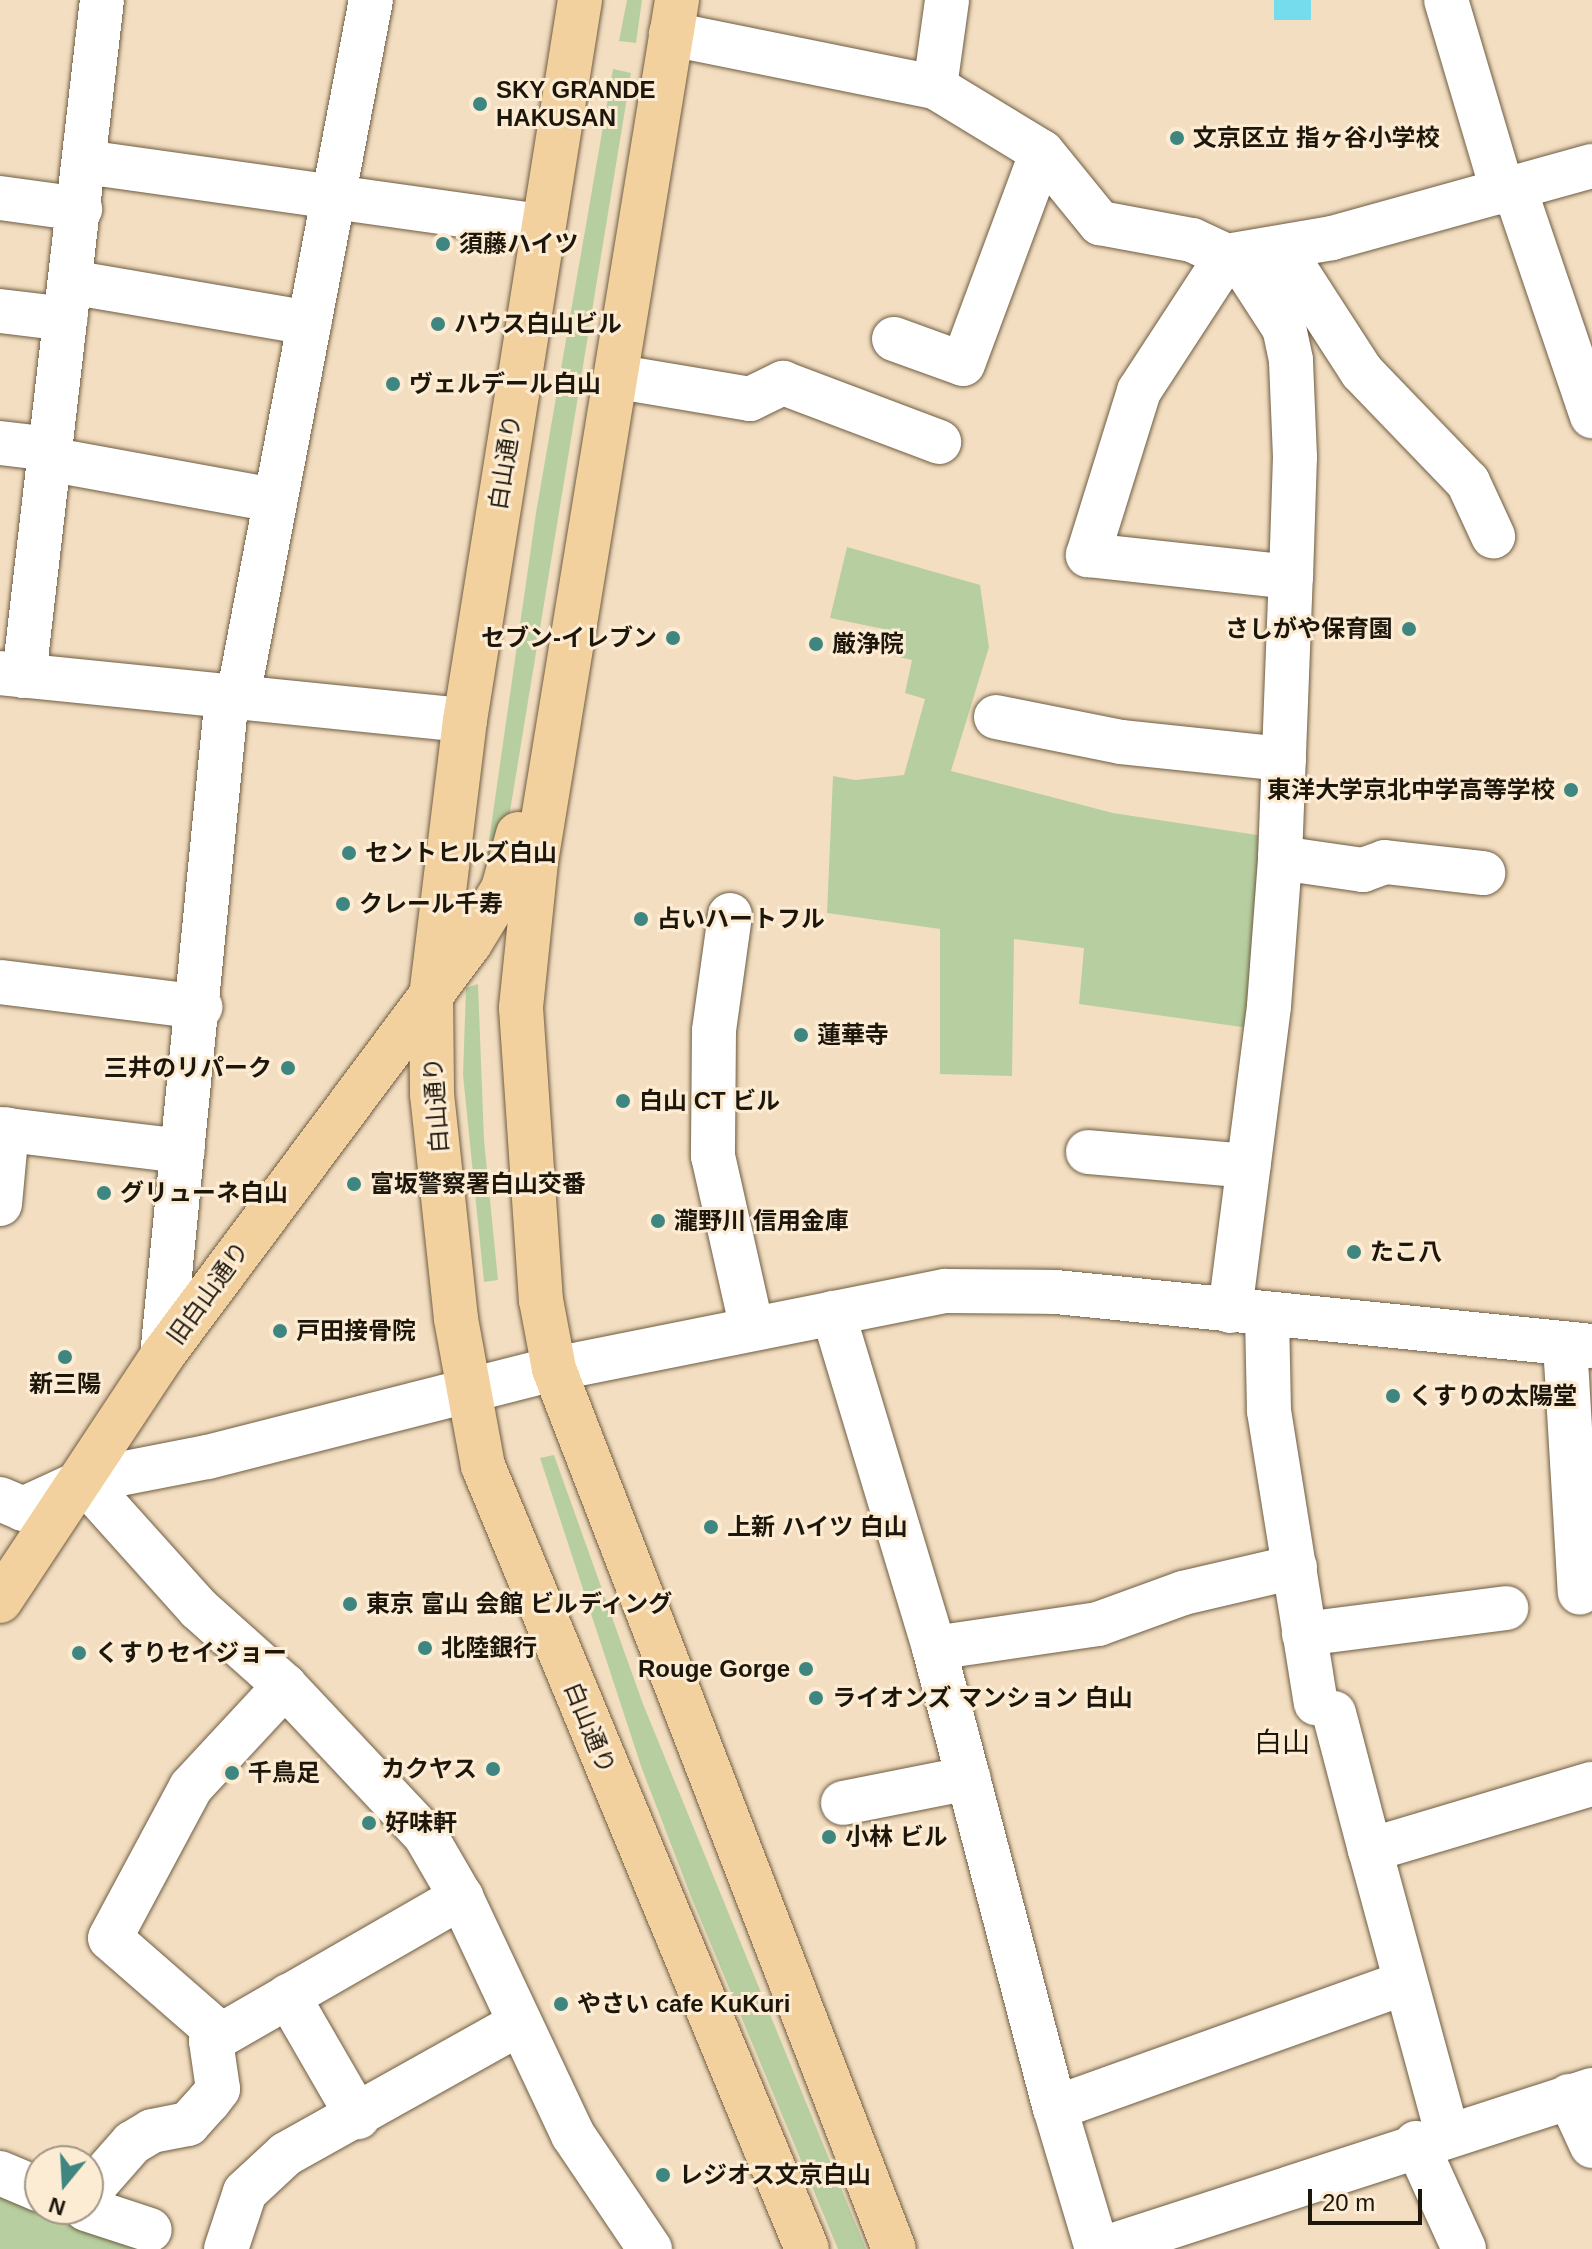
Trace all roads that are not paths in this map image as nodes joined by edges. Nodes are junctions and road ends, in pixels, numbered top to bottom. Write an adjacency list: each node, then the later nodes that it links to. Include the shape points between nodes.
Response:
1 (102, 0): 9 (street)
2 (371, 0): 12 (street)
3 (580, 0): 15 (main road, 白山通り)
4 (947, 0): 7 (street)
5 (1446, 0): 11 (street)
6 (674, 17): 7 (street); 22 (main road)
7 (935, 87): 8 (street)
8 (1042, 152): 17 (street, via 1100,223 1192,240); 21 (street, via 963,364)
9 (85, 162): 12 (street); 14 (street)
10 (1592, 166): 11 (street)
11 (1509, 192): 16 (street); 23 (street)
12 (333, 196): 15 (street); 20 (street)
13 (0, 198): 14 (street)
14 (80, 209): 18 (street)
15 (541, 226): 34 (main road, 白山通り)
16 (1283, 250): 17 (street); 29 (street, via 1362,372 1468,482)
17 (1227, 256): 30 (street, via 1247,271 1284,328 1291,360); 30 (street, via 1139,391 1088,555)
18 (68, 300): 19 (street); 20 (street); 26 (street)
19 (0, 311)
20 (310, 323): 28 (street)
21 (894, 339)
22 (619, 377): 24 (street, via 750,399 783,383); 27 (main road)
23 (1592, 416)
24 (939, 442)
25 (0, 443): 26 (street)
26 (49, 454): 28 (street); 31 (street)
27 (602, 454): 40 (main road, 旧白山通り, via 558,569 514,857 494,905); 52 (main road, via 536,862 521,1008 541,1300)
28 (274, 500): 32 (street)
29 (1493, 536)
30 (1291, 577): 35 (street)
31 (12, 674): 32 (street)
32 (232, 696): 34 (street); 41 (street)
33 (996, 717): 35 (street, via 1121,742)
34 (465, 720): 40 (main road, 白山通り)
35 (1284, 759): 36 (street)
36 (1280, 858): 37 (street, via 1363,870 1385,862); 45 (street, via 1269,1006)
37 (1483, 873)
38 (730, 915): 49 (street, via 714,1031 713,1156)
39 (0, 982): 41 (street)
40 (431, 995): 51 (main road, 旧白山通り); 53 (main road, 白山通り, via 432,1094)
41 (200, 1007): 43 (street)
42 (4, 1129): 43 (street); 46 (street)
43 (183, 1151): 51 (street)
44 (1088, 1152): 45 (street)
45 (1248, 1166): 48 (street)
46 (0, 1204)
47 (833, 1313): 48 (street, via 945,1291 1056,1292); 49 (street); 61 (street)
48 (1248, 1313): 50 (street); 56 (street)
49 (752, 1329): 52 (street)
50 (1579, 1345): 57 (street)
51 (162, 1356): 54 (main road, 旧白山通り)
52 (554, 1369): 53 (street); 85 (main road)
53 (468, 1393): 54 (street); 84 (main road, 白山通り, via 483,1466)
54 (84, 1481): 55 (street, via 23,1509); 58 (main road, 旧白山通り); 62 (street, via 199,1609)
55 (0, 1499)
56 (1295, 1567): 60 (street); 61 (street, via 1183,1593 1098,1624)
57 (1580, 1593)
58 (0, 1601)
59 (1506, 1608): 60 (street)
60 (1304, 1634): 66 (street)
61 (934, 1648): 63 (street)
62 (285, 1686): 67 (street, via 425,1835); 71 (street, via 191,1787 110,1938)
63 (969, 1778): 65 (street); 73 (street)
64 (1592, 1784): 66 (street)
65 (843, 1803)
66 (1370, 1850): 68 (street)
67 (461, 1897): 69 (street); 70 (street)
68 (1404, 1983): 73 (street); 75 (street)
69 (288, 1996): 71 (street); 74 (street)
70 (520, 2023): 74 (street); 83 (street, via 573,2135)
71 (221, 2035): 78 (street, via 211,2041 209,2052 218,2089 192,2128 152,2131 132,2143)
72 (1580, 2093): 75 (street); 76 (street)
73 (1055, 2108): 86 (street)
74 (358, 2117): 82 (street, via 286,2154 252,2185)
75 (1431, 2138): 86 (street); 87 (street)
76 (1592, 2146)
77 (0, 2173): 79 (street)
78 (104, 2175)
79 (24, 2183)
80 (104, 2215): 81 (street)
81 (150, 2230)
82 (226, 2249)
83 (650, 2249)
84 (807, 2249)
85 (894, 2249)
86 (1100, 2249)
87 (1464, 2249)

